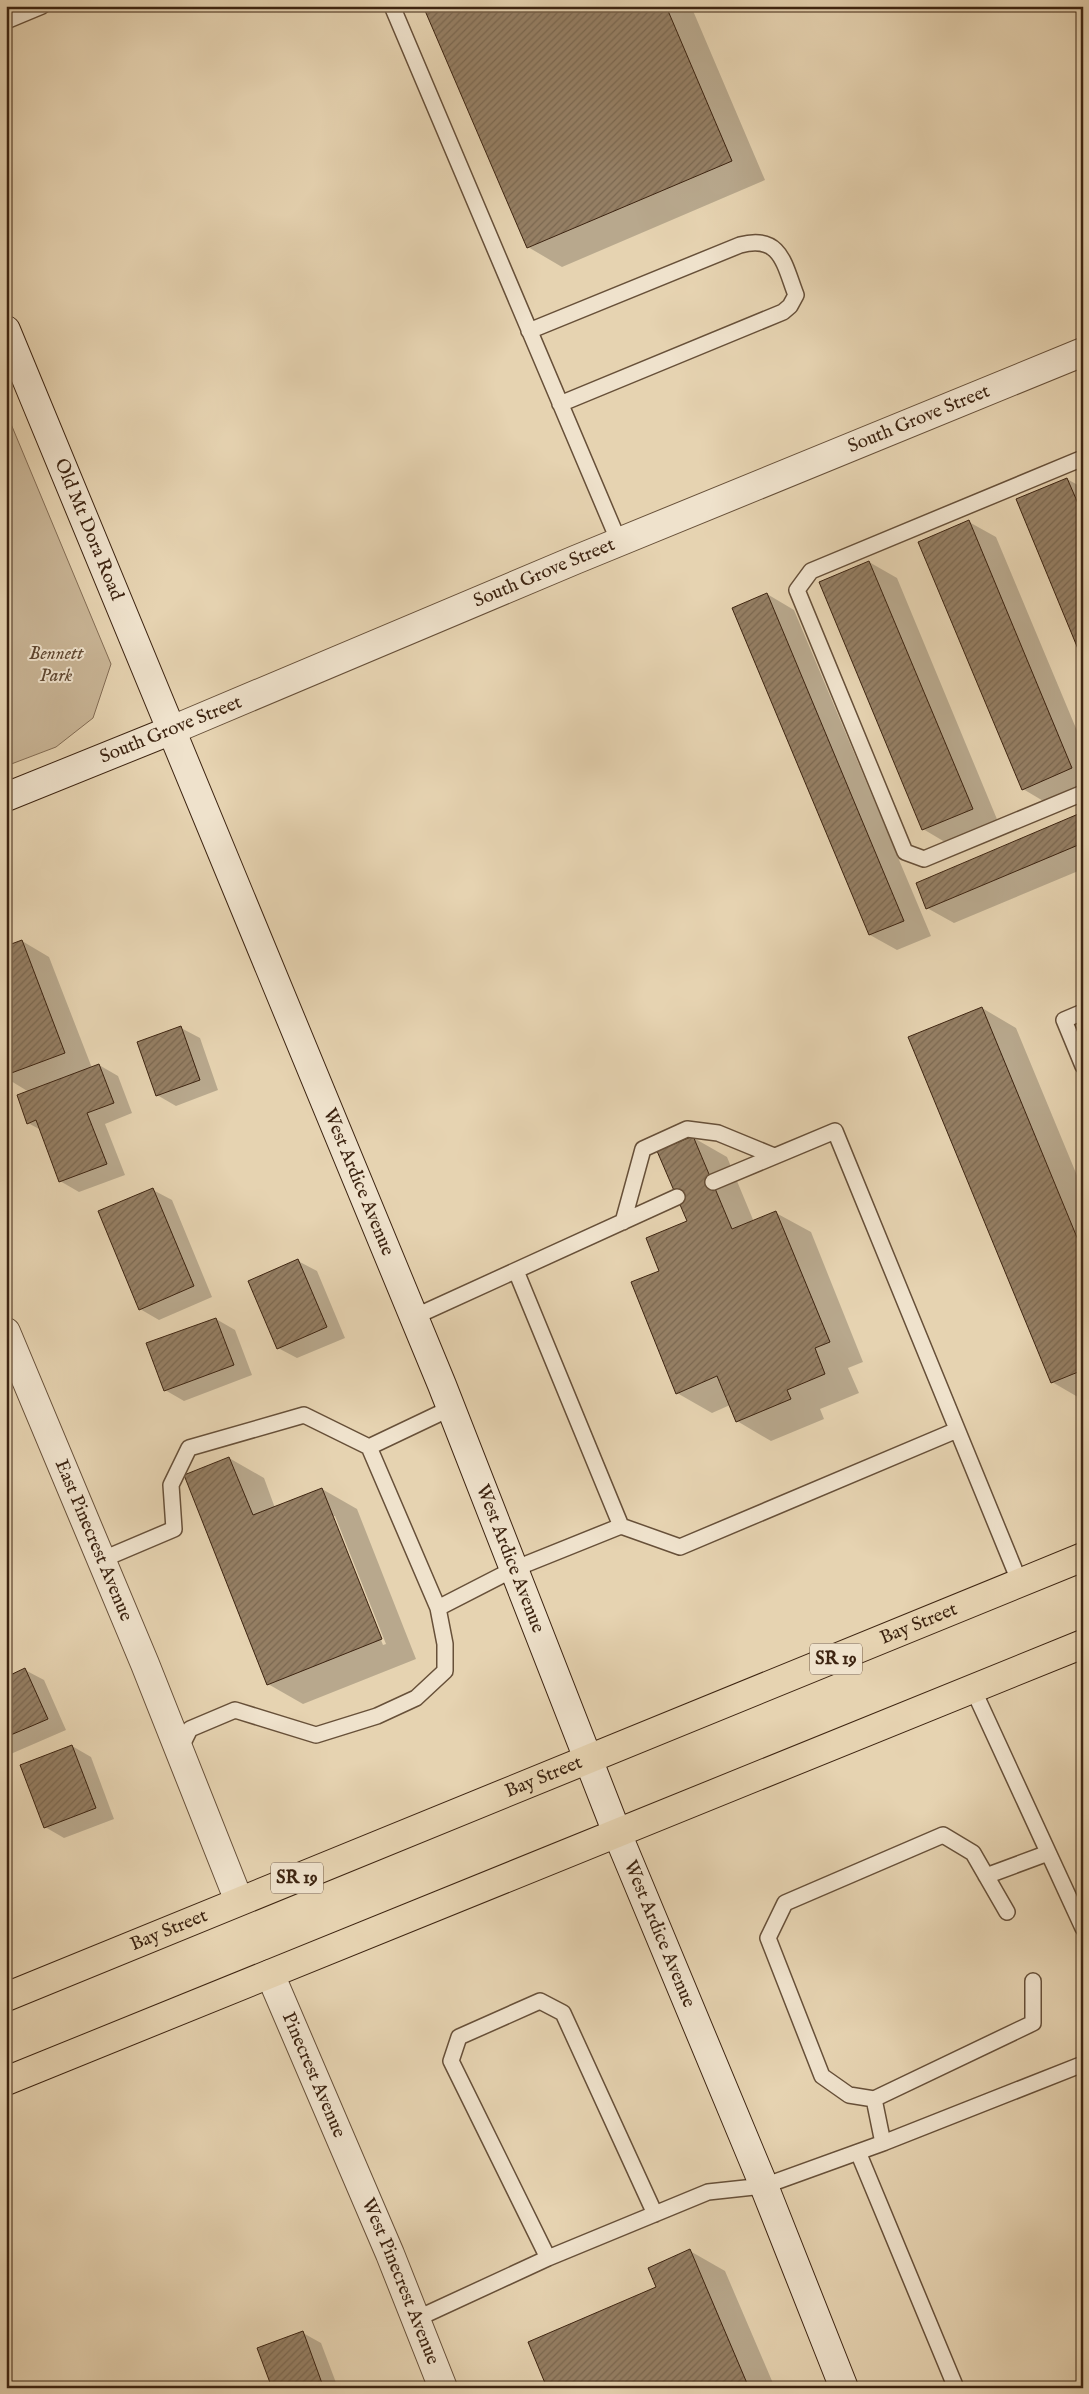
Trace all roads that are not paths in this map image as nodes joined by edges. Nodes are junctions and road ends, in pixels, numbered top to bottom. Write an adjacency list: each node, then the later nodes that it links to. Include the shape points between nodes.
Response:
1 (42, 6): 3 (lane)
2 (392, 6): 5 (lane)
3 (6, 21)
4 (6, 330): 10 (street, Old Mt Dora Road)
5 (529, 331): 7 (lane); 7 (lane, via 749,242 768,244 781,256 796,295 782,312)
6 (1083, 352): 9 (street, South Grove Street)
7 (560, 404): 9 (lane)
8 (1083, 458): 11 (lane, via 811,571 797,590 904,852 924,859)
9 (619, 542): 10 (street, South Grove Street)
10 (172, 730): 12 (street, South Grove Street); 20 (street, West Ardice Avenue)
11 (1083, 792)
12 (6, 797)
13 (1083, 1012): 14 (lane, via 1064,1020)
14 (1083, 1066)
15 (774, 1156): 16 (lane); 18 (lane, via 718,1133 687,1129 643,1149); 23 (lane, via 835,1131)
16 (713, 1182)
17 (677, 1197): 18 (lane)
18 (623, 1222): 19 (lane)
19 (516, 1271): 20 (lane); 25 (lane)
20 (414, 1317): 22 (street, West Ardice Avenue)
21 (6, 1332): 27 (street, East Pinecrest Avenue)
22 (451, 1408): 24 (lane); 28 (street, West Ardice Avenue)
23 (957, 1430): 25 (lane, via 680,1548); 29 (lane)
24 (369, 1447): 27 (lane, via 304,1415 189,1448 171,1485 174,1528); 30 (lane)
25 (622, 1526): 28 (lane)
26 (1083, 1557): 29 (main road, Bay Street / SR 19)
27 (101, 1560): 33 (street, East Pinecrest Avenue)
28 (514, 1569): 30 (lane); 34 (street, West Ardice Avenue)
29 (1020, 1583): 34 (main road, Bay Street / SR 19)
30 (438, 1608): 33 (lane, via 445,1644 445,1671 416,1698 378,1716 316,1735 235,1710 190,1729)
31 (1083, 1644): 32 (main road)
32 (973, 1688): 35 (main road); 36 (lane)
33 (179, 1751): 38 (street)
34 (589, 1760): 35 (street, West Ardice Avenue); 38 (main road, Bay Street / SR 19)
35 (617, 1833): 41 (main road); 50 (street, West Ardice Avenue)
36 (1048, 1853): 37 (lane); 40 (lane)
37 (986, 1876): 39 (lane); 46 (lane, via 973,1853 943,1835 785,1903 776,1920 768,1938 822,2076 849,2095)
38 (239, 1901): 43 (main road, Bay Street / SR 19)
39 (1007, 1912)
40 (1083, 1928)
41 (270, 1974): 45 (main road); 49 (street, Pinecrest Avenue)
42 (1033, 1981): 46 (lane, via 1033,2023)
43 (6, 1997)
44 (1083, 2064): 47 (lane)
45 (6, 2082)
46 (874, 2099): 47 (lane)
47 (883, 2143): 48 (lane)
48 (858, 2152): 50 (lane); 56 (lane)
49 (355, 2177): 53 (street, West Pinecrest Avenue)
50 (764, 2186): 51 (lane, via 708,2192); 55 (street, West Ardice Avenue)
51 (655, 2214): 52 (lane); 52 (lane, via 563,2013 540,2001 459,2038 451,2060)
52 (548, 2258): 53 (lane)
53 (416, 2319): 54 (street, West Pinecrest Avenue)
54 (444, 2388)
55 (844, 2388)
56 (956, 2388)

